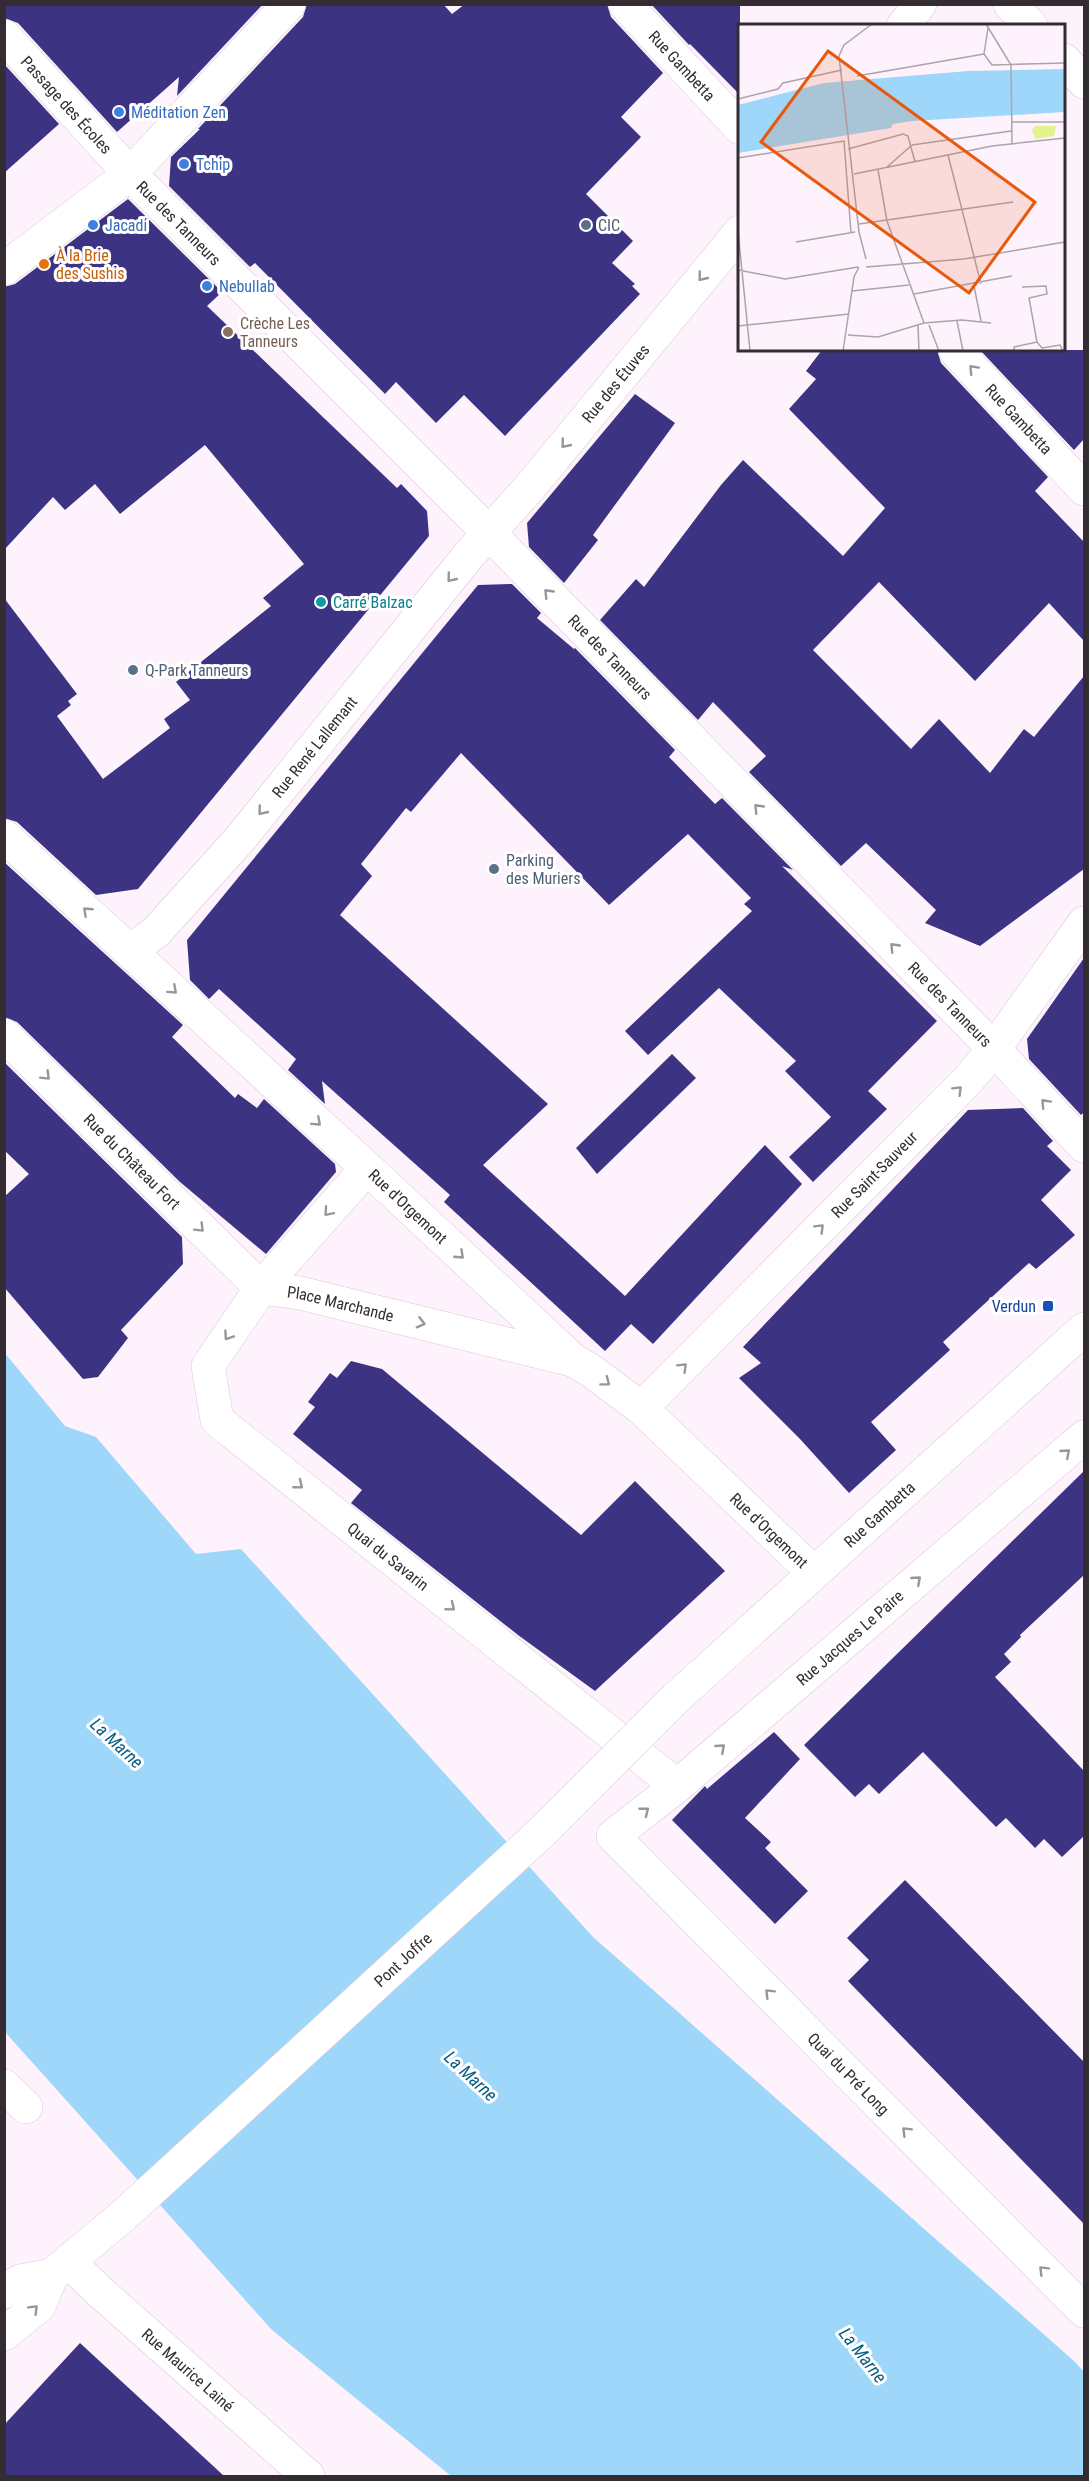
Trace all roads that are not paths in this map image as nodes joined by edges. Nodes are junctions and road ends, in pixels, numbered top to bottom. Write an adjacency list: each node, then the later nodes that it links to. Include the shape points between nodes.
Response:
1 (289, 4): 11 (street)
2 (625, 4): 10 (street, Rue Gambetta)
3 (920, 4): 5 (street)
4 (1010, 4): 6 (street)
5 (905, 24)
6 (1028, 24)
7 (4, 36): 11 (street, Passage des Écoles)
8 (1065, 61): 9 (street)
9 (1084, 82)
10 (738, 126)
11 (130, 174): 13 (street); 16 (street, Rue des Tanneurs)
12 (738, 234): 16 (street, Rue des Étuves, one-way to 16)
13 (4, 268)
14 (956, 351): 15 (street, Rue Gambetta, one-way to 14)
15 (1084, 489)
16 (490, 534): 19 (street, Rue René Lallemant, one-way to 19, via 239,840 156,932); 21 (street, Rue des Tanneurs, one-way to 16)
17 (4, 836): 19 (street, Rue d'Orgemont, one-way to 17)
18 (1084, 923): 21 (street, Rue Saint-Sauveur)
19 (129, 951): 23 (street, Rue d'Orgemont, one-way to 23)
20 (4, 1035): 24 (street, Rue du Château Fort, one-way to 24)
21 (994, 1049): 22 (street, Rue des Tanneurs, one-way to 21); 27 (street, Rue Saint-Sauveur, one-way to 21, via 967,1081)
22 (1084, 1146)
23 (367, 1168): 24 (street, Place Marchande, one-way to 24); 26 (street, Rue d'Orgemont, one-way to 26)
24 (261, 1288): 26 (street, Place Marchande, one-way to 26, via 300,1293); 31 (street, Quai du Savarin, one-way to 31, via 208,1366 218,1420)
25 (1084, 1329): 29 (street, Rue Gambetta)
26 (573, 1360): 27 (street, Rue d'Orgemont, one-way to 27)
27 (641, 1408): 29 (street, Rue d'Orgemont)
28 (1084, 1437): 31 (street, Rue Jacques Le Paire, one-way to 28)
29 (813, 1572): 30 (street, Rue Gambetta)
30 (676, 1698): 33 (street, Pont Joffre, bridge, via 543,1831 124,2215)
31 (677, 1786): 32 (street, Rue Jacques Le Paire, one-way to 31)
32 (613, 1836): 35 (street, Quai du Pré Long, one-way to 32)
33 (60, 2268): 34 (street, via 20,2281); 36 (street, one-way to 33, via 39,2306); 37 (street, Rue Maurice Lainé, via 99,2291)
34 (4, 2292)
35 (1084, 2311)
36 (4, 2334)
37 (308, 2476)

